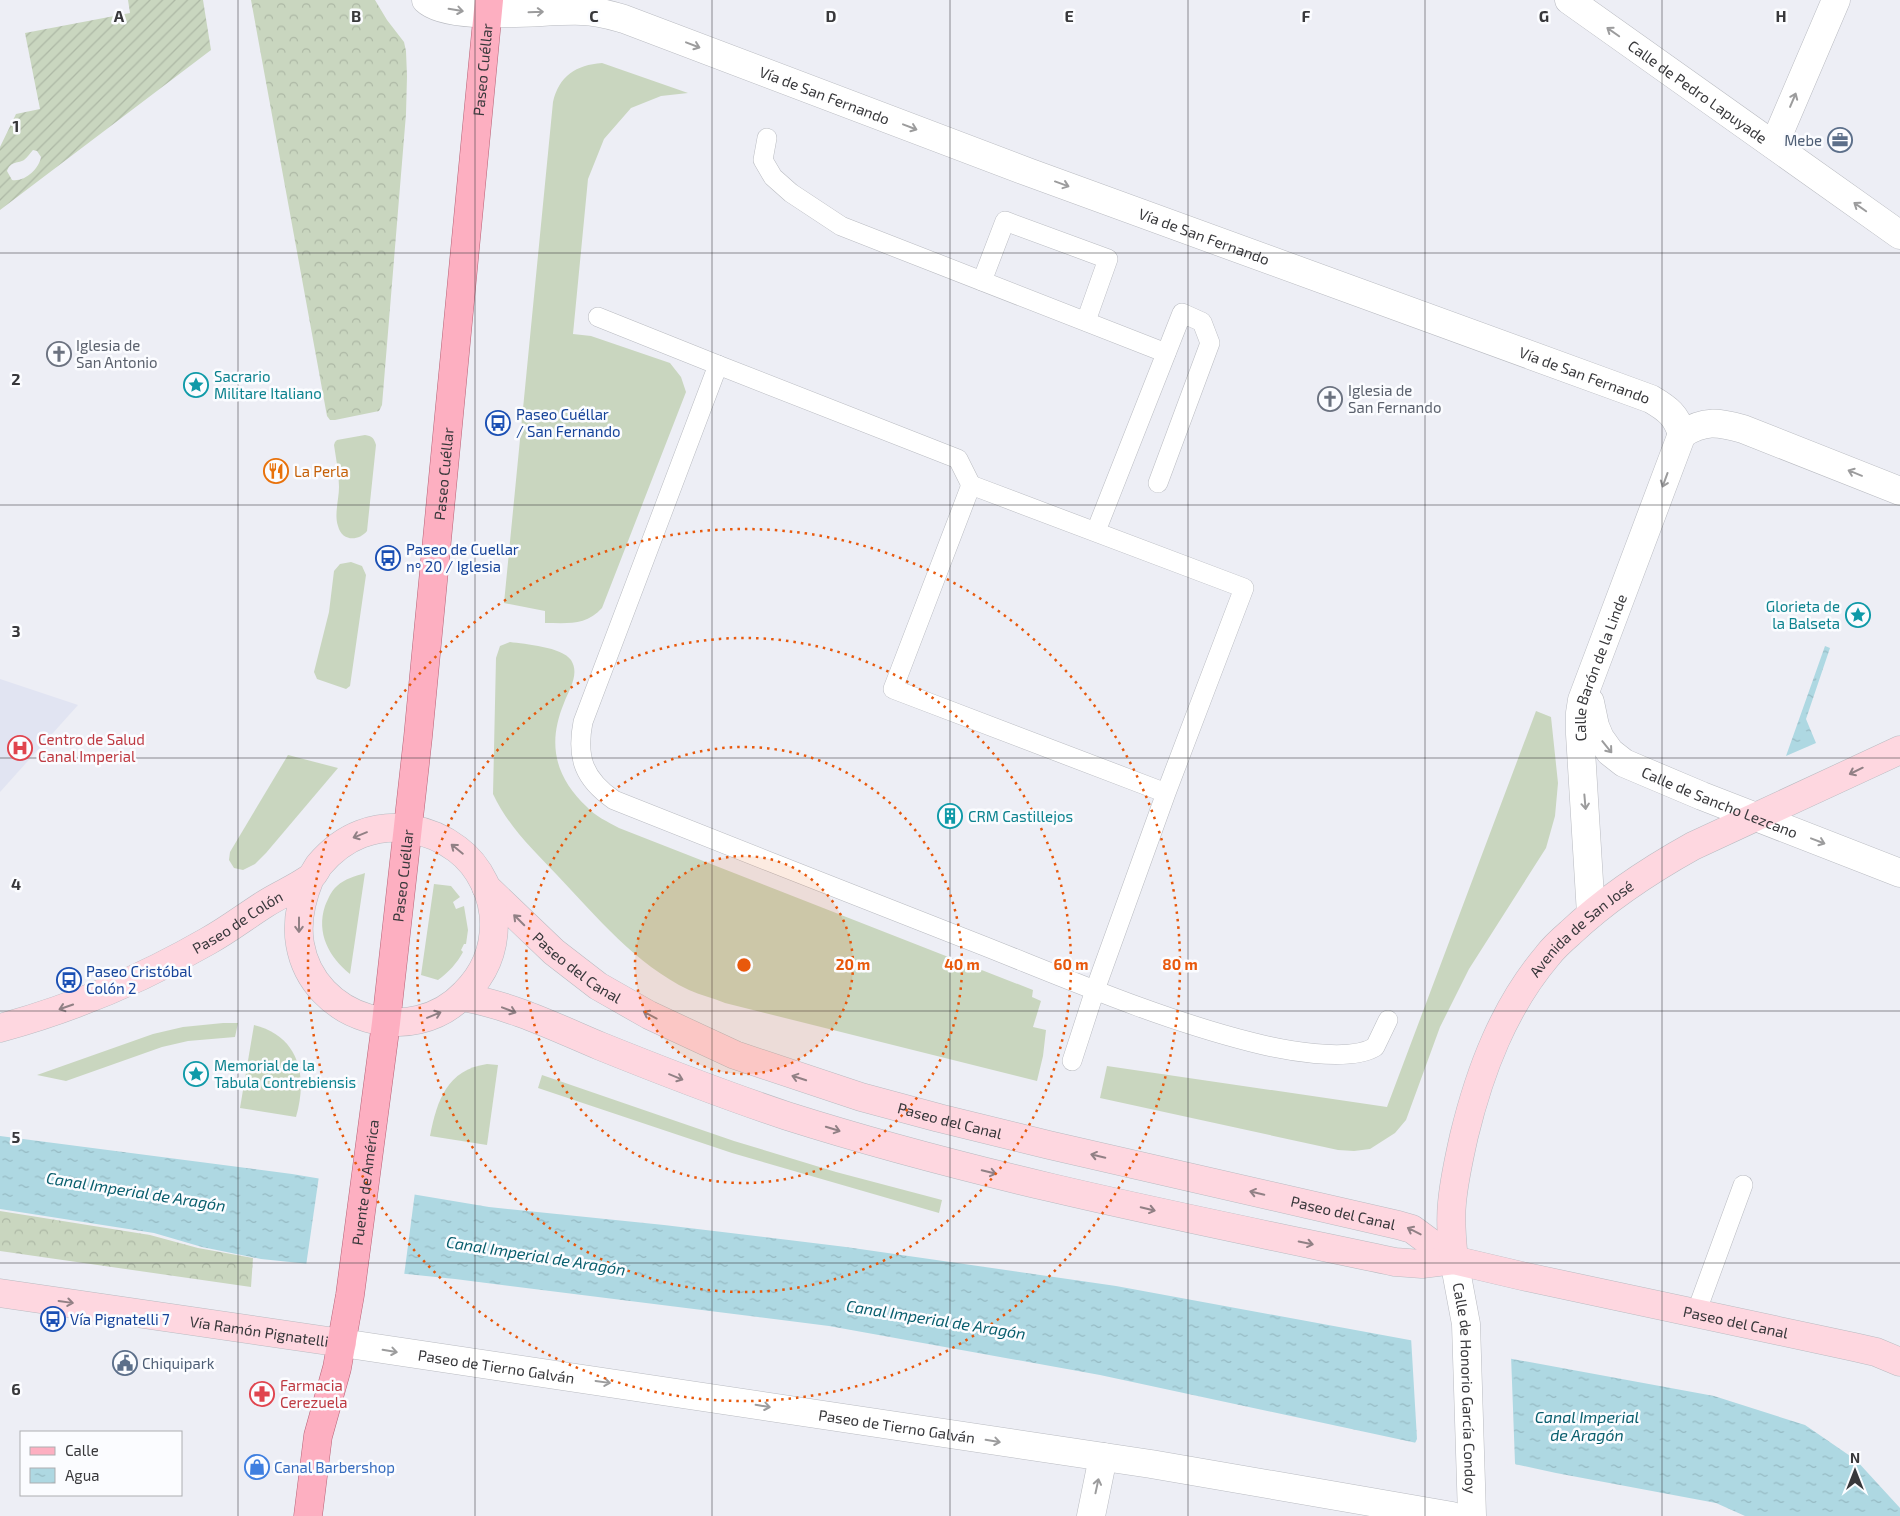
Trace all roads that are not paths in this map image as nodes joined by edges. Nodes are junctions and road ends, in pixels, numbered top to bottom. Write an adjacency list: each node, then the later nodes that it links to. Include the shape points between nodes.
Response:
1 (426, 0): 4 (street, Paseo Cuéllar, one-way to 4, via 441,8 459,11)
2 (1569, 0): 6 (street, Calle de Pedro Lapuyade, one-way to 2)
3 (1836, 0): 6 (street, one-way to 3)
4 (488, 7): 13 (street, Vía de San Fernando, one-way to 13, via 583,11 624,19 1028,172 1651,398 1671,412); 22 (main road, Paseo Cuéllar)
5 (767, 138): 8 (lane, via 763,160 773,177 840,226)
6 (1774, 145): 7 (street, Calle de Pedro Lapuyade, one-way to 6)
7 (1900, 235)
8 (982, 281): 10 (lane); 10 (lane, via 1005,221 1108,259)
9 (598, 317): 12 (lane)
10 (1086, 321): 11 (lane)
11 (1166, 352): 14 (lane, via 1182,313 1202,322 1210,343); 17 (lane)
12 (718, 365): 15 (lane, via 958,458); 27 (lane, via 583,722 580,751 590,778 614,800)
13 (1682, 434): 16 (street, one-way to 13, via 1743,429 1710,423); 18 (street, Calle Barón de la Linde, one-way to 18)
14 (1158, 483)
15 (971, 485): 17 (lane); 20 (lane, via 893,689)
16 (1900, 492)
17 (1096, 531): 20 (lane, via 1244,588)
18 (1588, 685): 21 (street, Calle de Sancho Lezcano, one-way to 21, via 1595,726 1610,752 1624,763); 26 (street, Calle Barón de la Linde, one-way to 26, via 1582,700 1580,734)
19 (1900, 750): 21 (main road, Avenida de San José, one-way to 21)
20 (1166, 793): 27 (lane)
21 (1756, 817): 23 (street, Calle de Sancho Lezcano, one-way to 23); 26 (main road, Avenida de San José, via 1669,859 1633,881)
22 (408, 829): 24 (main road, Paseo de Colón, one-way to 24, via 391,828 359,835 331,852); 25 (main road, Paseo del Canal, one-way to 22, via 480,874 455,848 436,836); 30 (main road, Paseo Cuéllar)
23 (1900, 873)
24 (310, 878): 30 (main road, Paseo del Canal, one-way to 30, via 303,894 298,929 306,963 324,992 337,1003 352,1013); 31 (main road, Paseo de Colón, one-way to 31, via 210,940 147,974 84,1001)
25 (486, 888): 28 (main road, Paseo del Canal, via 494,916 492,946 481,974); 34 (main road, Paseo del Canal, one-way to 25, via 1412,1229 1398,1225 939,1118 861,1097 735,1055 649,1015 598,986 554,952)
26 (1590, 914): 34 (main road, Avenida de San José, via 1549,954 1525,986 1499,1031 1480,1077 1455,1181 1451,1213)
27 (1095, 990): 29 (lane, via 1220,1034 1319,1054 1371,1049 1378,1043); 32 (lane)
28 (462, 997): 30 (main road, Paseo del Canal, one-way to 28, via 434,1015); 34 (main road, Paseo del Canal, one-way to 34, via 495,1004 538,1020 683,1080 904,1151 1218,1225 1395,1262 1422,1264)
29 (1388, 1020)
30 (386, 1023): 37 (main road, Puente de América)
31 (0, 1028)
32 (1072, 1061)
33 (1743, 1185): 36 (lane)
34 (1454, 1260): 36 (main road, Paseo del Canal); 43 (street, Calle de Honorio García Condoy, via 1466,1324)
35 (0, 1293): 37 (main road, Vía Ramón Pignatelli, one-way to 37)
36 (1696, 1313): 38 (main road, Paseo del Canal, via 1876,1352)
37 (342, 1342): 39 (street, Paseo de Tierno Galván, one-way to 39); 40 (main road, Puente de América, via 318,1436)
38 (1900, 1362)
39 (1103, 1457): 41 (street, one-way to 39); 42 (street, Paseo de Tierno Galván)
40 (308, 1516)
41 (1091, 1516)
42 (1452, 1516)
43 (1472, 1516)

